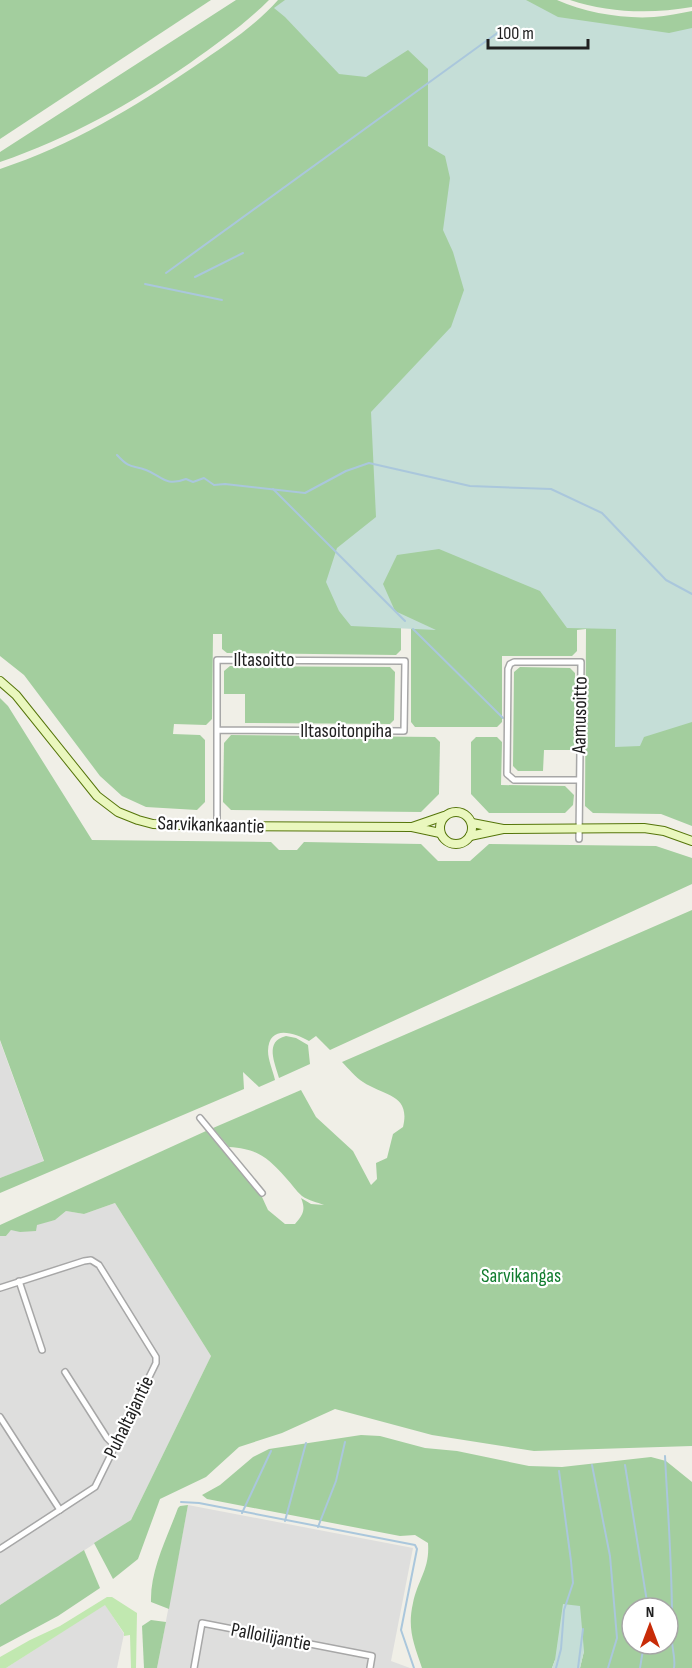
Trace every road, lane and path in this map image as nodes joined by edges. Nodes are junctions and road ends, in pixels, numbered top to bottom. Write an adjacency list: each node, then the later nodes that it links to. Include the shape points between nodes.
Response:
1 (405, 661): 3 (street, Iltasoitonpiha, via 404,731); 3 (street, Iltasoitto, via 217,660)
2 (0, 681): 7 (street, Sarvikankaantie, via 16,695 90,789 113,809 153,824)
3 (218, 730): 7 (street, Iltasoitto)
4 (579, 780): 4 (street, Aamusoitto, via 581,662 510,664 507,774 514,780); 10 (street, Aamusoitto)
5 (444, 816): 6 (street, Sarvikankaantie, via 460,812); 8 (street, Sarvikankaantie); 11 (street, via 439,824)
6 (472, 823): 9 (street, Sarvikankaantie); 12 (street)
7 (217, 826): 8 (street, Sarvikankaantie)
8 (412, 827): 11 (street, Sarvikankaantie)
9 (503, 829): 10 (street, Sarvikankaantie); 12 (street, Sarvikankaantie)
10 (579, 829): 13 (street, Aamusoitto); 14 (street, Sarvikankaantie, via 644,828)
11 (440, 833): 12 (street, Sarvikankaantie, via 454,844)
12 (470, 836)
13 (579, 840)
14 (692, 841)
15 (200, 1118): 16 (street)
16 (262, 1193)
17 (19, 1281): 18 (street); 19 (street); 22 (street, Puhaltajantie, via 92,1260 99,1265 156,1358)
18 (0, 1288)
19 (42, 1350)
20 (65, 1372): 22 (street)
21 (0, 1417): 23 (street)
22 (116, 1446): 23 (street, Puhaltajantie, via 95,1487)
23 (60, 1510): 24 (street, Puhaltajantie)
24 (0, 1549)
25 (194, 1668): 26 (street, Palloilijantie, via 202,1623 372,1656)
26 (370, 1668)

